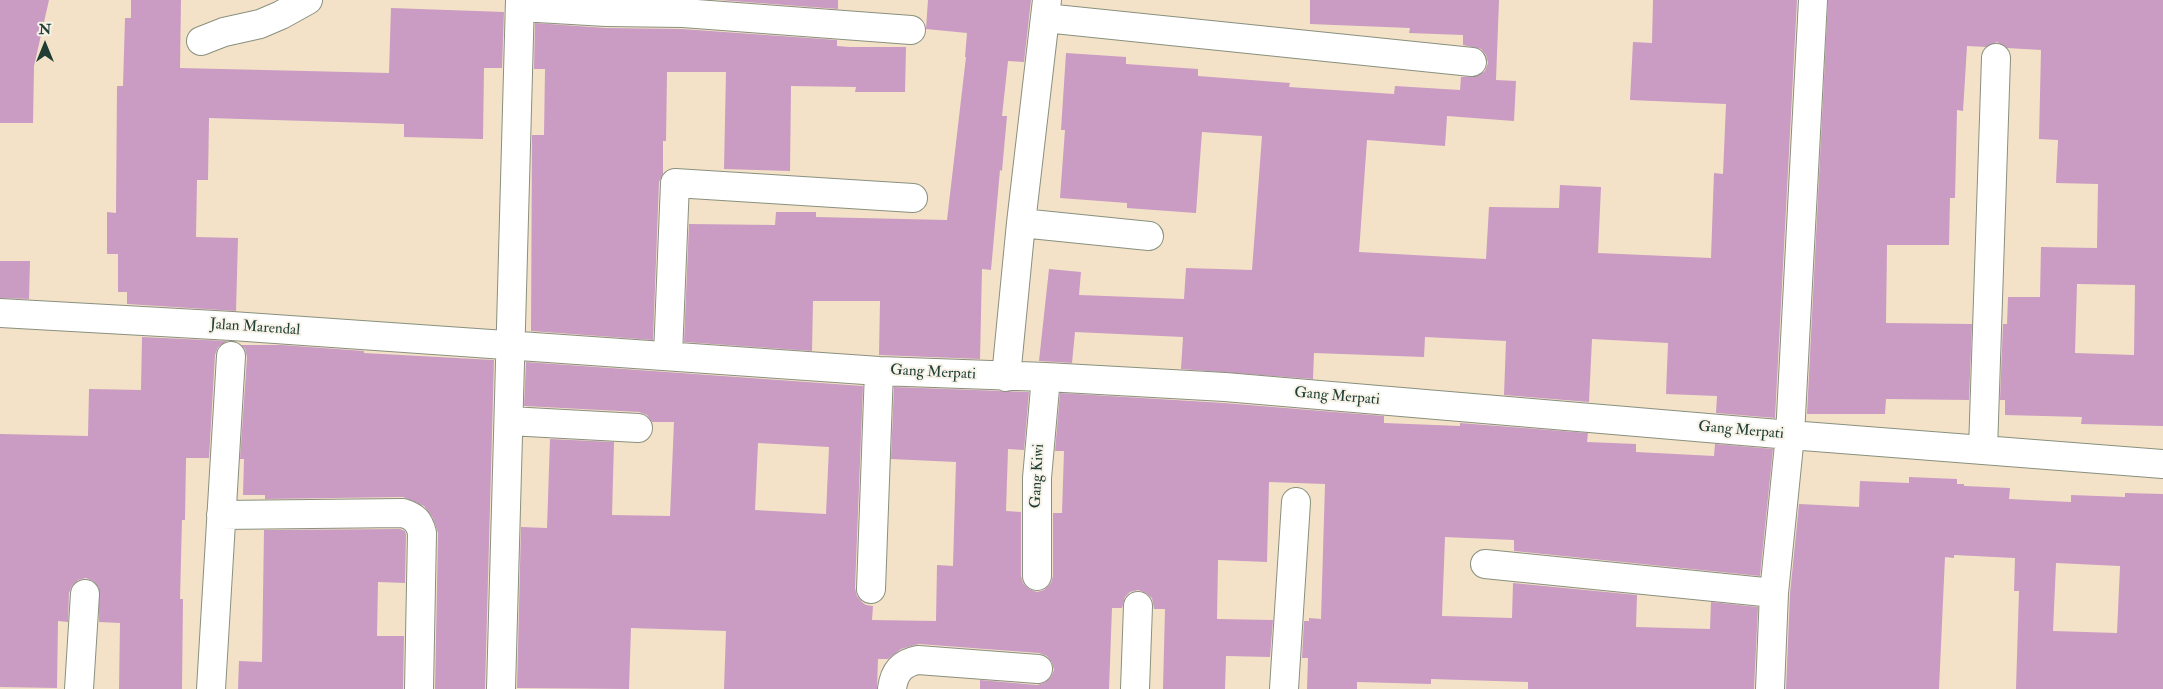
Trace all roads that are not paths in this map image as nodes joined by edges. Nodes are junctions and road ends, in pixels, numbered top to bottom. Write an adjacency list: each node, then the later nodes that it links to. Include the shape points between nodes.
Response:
1 (308, 0): 6 (street, via 281,16)
2 (1813, 0): 21 (street)
3 (520, 3): 5 (street, via 606,12 683,13); 13 (street)
4 (1046, 9): 8 (street); 10 (street)
5 (911, 30)
6 (201, 41)
7 (1996, 58): 22 (street)
8 (1472, 62)
9 (913, 198): 14 (street, via 675,183)
10 (1021, 223): 11 (street); 17 (street)
11 (1149, 236)
12 (0, 313): 13 (street, Jalan Marendal)
13 (510, 345): 14 (street, Gang Merpati); 19 (street)
14 (668, 355): 16 (street, Gang Merpati)
15 (231, 356): 25 (street)
16 (879, 371): 17 (street, Gang Merpati); 28 (street)
17 (1006, 377): 18 (street, Gang Merpati)
18 (1046, 377): 21 (street, Gang Merpati, via 1226,387); 27 (street, Gang Kiwi, via 1037,478)
19 (509, 421): 20 (street); 36 (street)
20 (638, 428)
21 (1790, 435): 22 (street, Gang Merpati); 29 (street)
22 (1983, 450): 23 (street, Gang Merpati)
23 (2163, 464)
24 (1296, 502): 39 (street)
25 (221, 516): 34 (street); 35 (street, via 403,513 413,516 422,534)
26 (1485, 564): 29 (street)
27 (1037, 576)
28 (871, 589)
29 (1774, 593): 40 (street)
30 (85, 594): 33 (street)
31 (1138, 606): 38 (street)
32 (1038, 669): 37 (street, via 918,660 907,662 899,669)
33 (79, 689)
34 (212, 689)
35 (419, 689)
36 (501, 689)
37 (892, 689)
38 (1135, 689)
39 (1284, 689)
40 (1770, 689)

